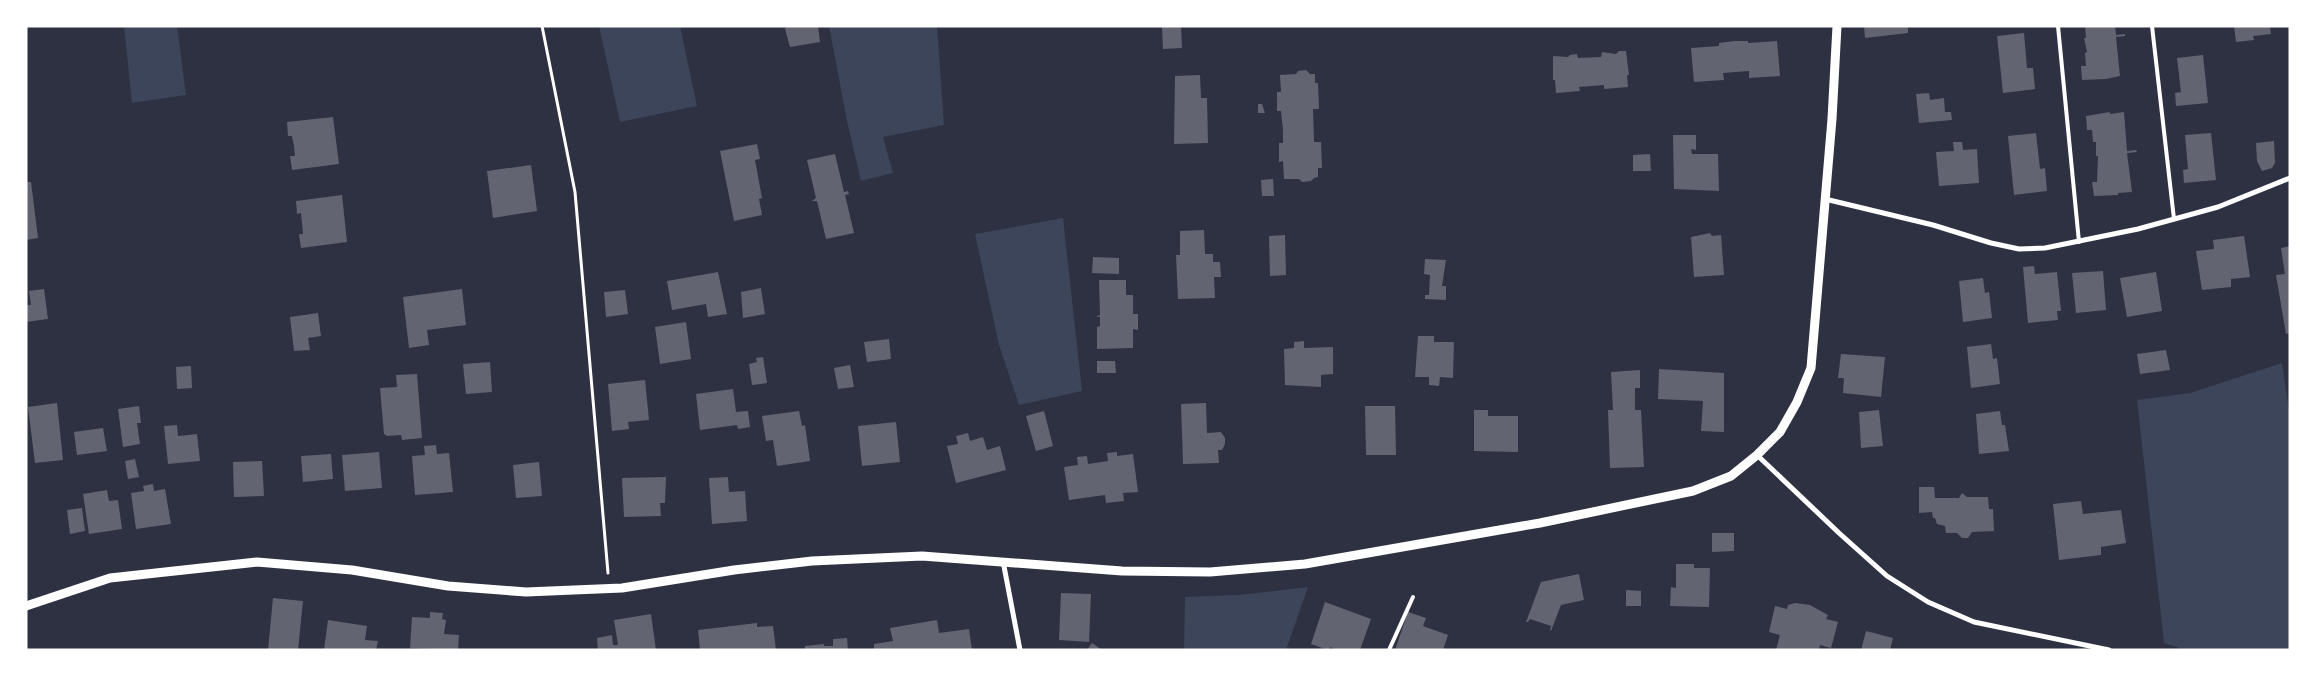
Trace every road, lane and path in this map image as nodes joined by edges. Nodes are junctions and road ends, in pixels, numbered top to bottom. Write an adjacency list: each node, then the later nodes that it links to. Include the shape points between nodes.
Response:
1 (542, 26): 11 (path, via 575,192)
2 (1837, 26): 6 (street)
3 (2058, 26): 8 (lane)
4 (2152, 26): 7 (lane)
5 (2290, 178): 7 (street, via 2232,202)
6 (1825, 199): 8 (street, via 2019,249); 9 (street, via 1811,368 1780,432)
7 (2174, 219): 8 (street)
8 (2079, 242)
9 (1757, 455): 10 (street, via 1731,476 1693,491 1540,523 1305,564 1210,572 1122,571); 16 (street, via 1887,576 1928,602 1974,622)
10 (1003, 560): 11 (street, via 922,556 818,560); 14 (street)
11 (609, 588): 13 (street, via 508,591 448,586 352,570 257,562 110,578)
12 (1413, 597): 15 (lane)
13 (26, 606)
14 (1020, 650)
15 (1389, 650)
16 (2109, 650)

